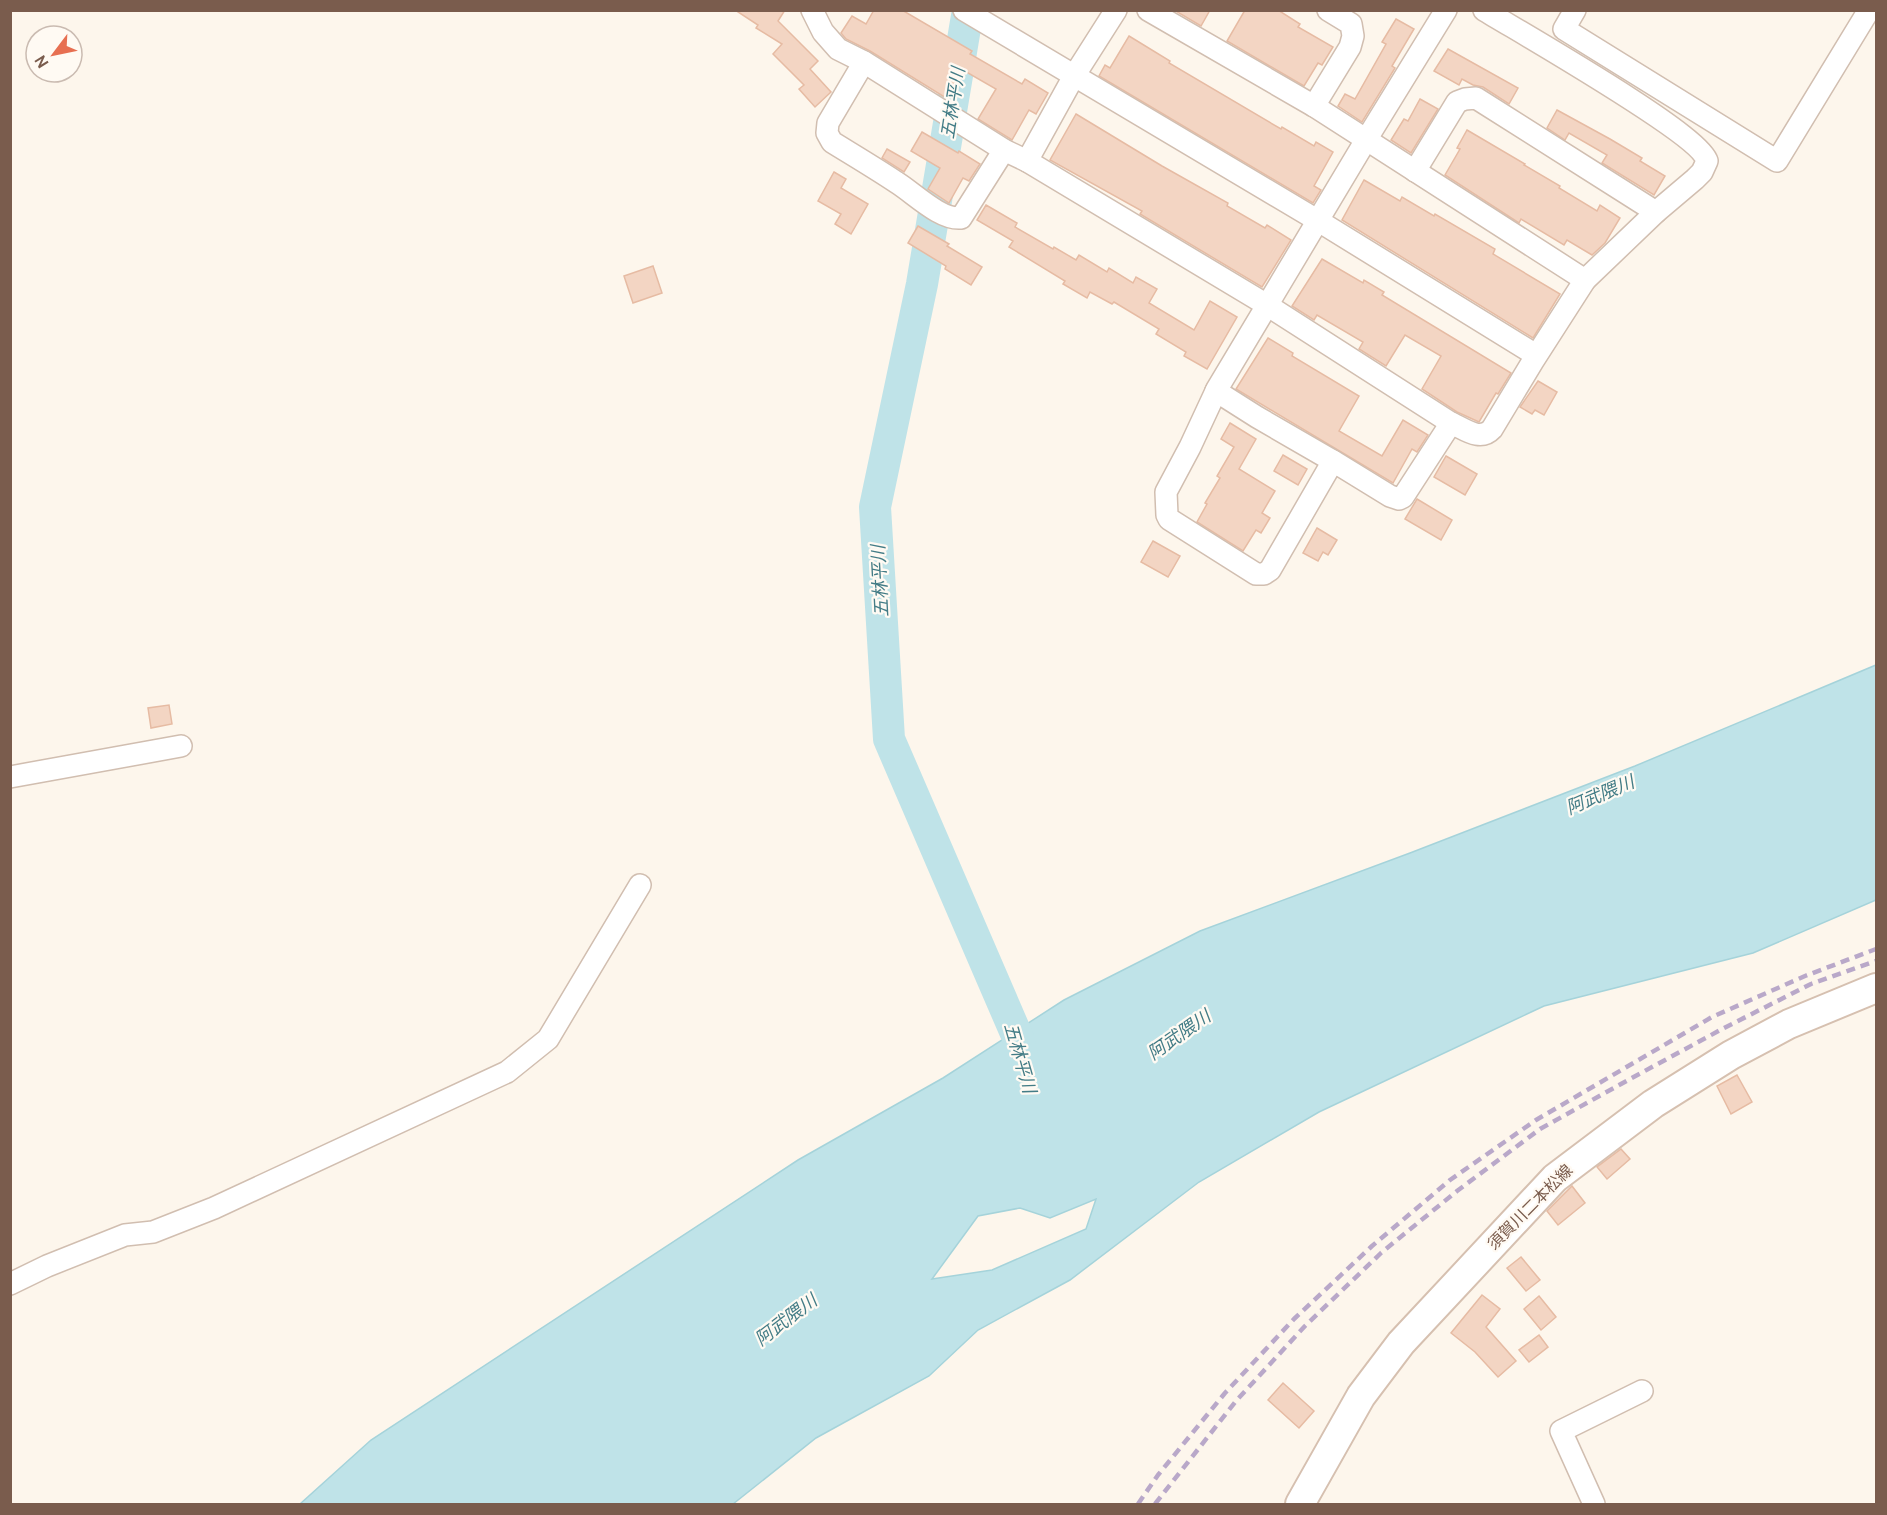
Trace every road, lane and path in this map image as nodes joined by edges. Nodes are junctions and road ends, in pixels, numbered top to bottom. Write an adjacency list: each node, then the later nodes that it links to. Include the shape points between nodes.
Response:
1 (812, 10): 10 (street, via 823,32 838,49)
2 (964, 10): 11 (street)
3 (1116, 10): 11 (street)
4 (1148, 10): 12 (street)
5 (1328, 10): 12 (street, via 1351,24 1353,36)
6 (1446, 10): 13 (street)
7 (1484, 10): 17 (street, via 1607,83 1702,152 1707,161 1702,172)
8 (1575, 10): 9 (street, via 1564,29 1777,161)
9 (1869, 10)
10 (864, 63): 14 (street); 14 (street, via 828,123 827,132 832,142 931,207 953,219 961,218)
11 (1074, 76): 15 (street); 18 (street)
12 (1314, 106): 13 (street)
13 (1366, 140): 16 (street); 18 (street)
14 (1004, 150): 15 (street)
15 (1027, 161): 20 (street)
16 (1415, 171): 17 (street, via 1457,102 1476,98); 19 (street)
17 (1656, 212): 19 (street)
18 (1317, 220): 20 (street); 21 (street)
19 (1585, 280): 21 (street)
20 (1267, 305): 22 (street); 23 (street)
21 (1536, 355): 23 (street, via 1487,435 1478,436)
22 (1216, 391): 24 (street); 24 (street, via 1166,492 1167,515 1256,574 1270,570)
23 (1451, 423): 24 (street, via 1400,499)
24 (1332, 461)
25 (181, 746): 26 (street)
26 (10, 777)
27 (640, 885): 29 (street, via 548,1039 507,1072 214,1208 153,1232 125,1235)
28 (1876, 988): 31 (main road, 須賀川二本松線, via 1789,1024 1731,1055 1653,1104 1554,1178 1401,1343 1361,1396)
29 (10, 1284)
30 (1642, 1391): 32 (street, via 1561,1431)
31 (1300, 1504)
32 (1594, 1504)

